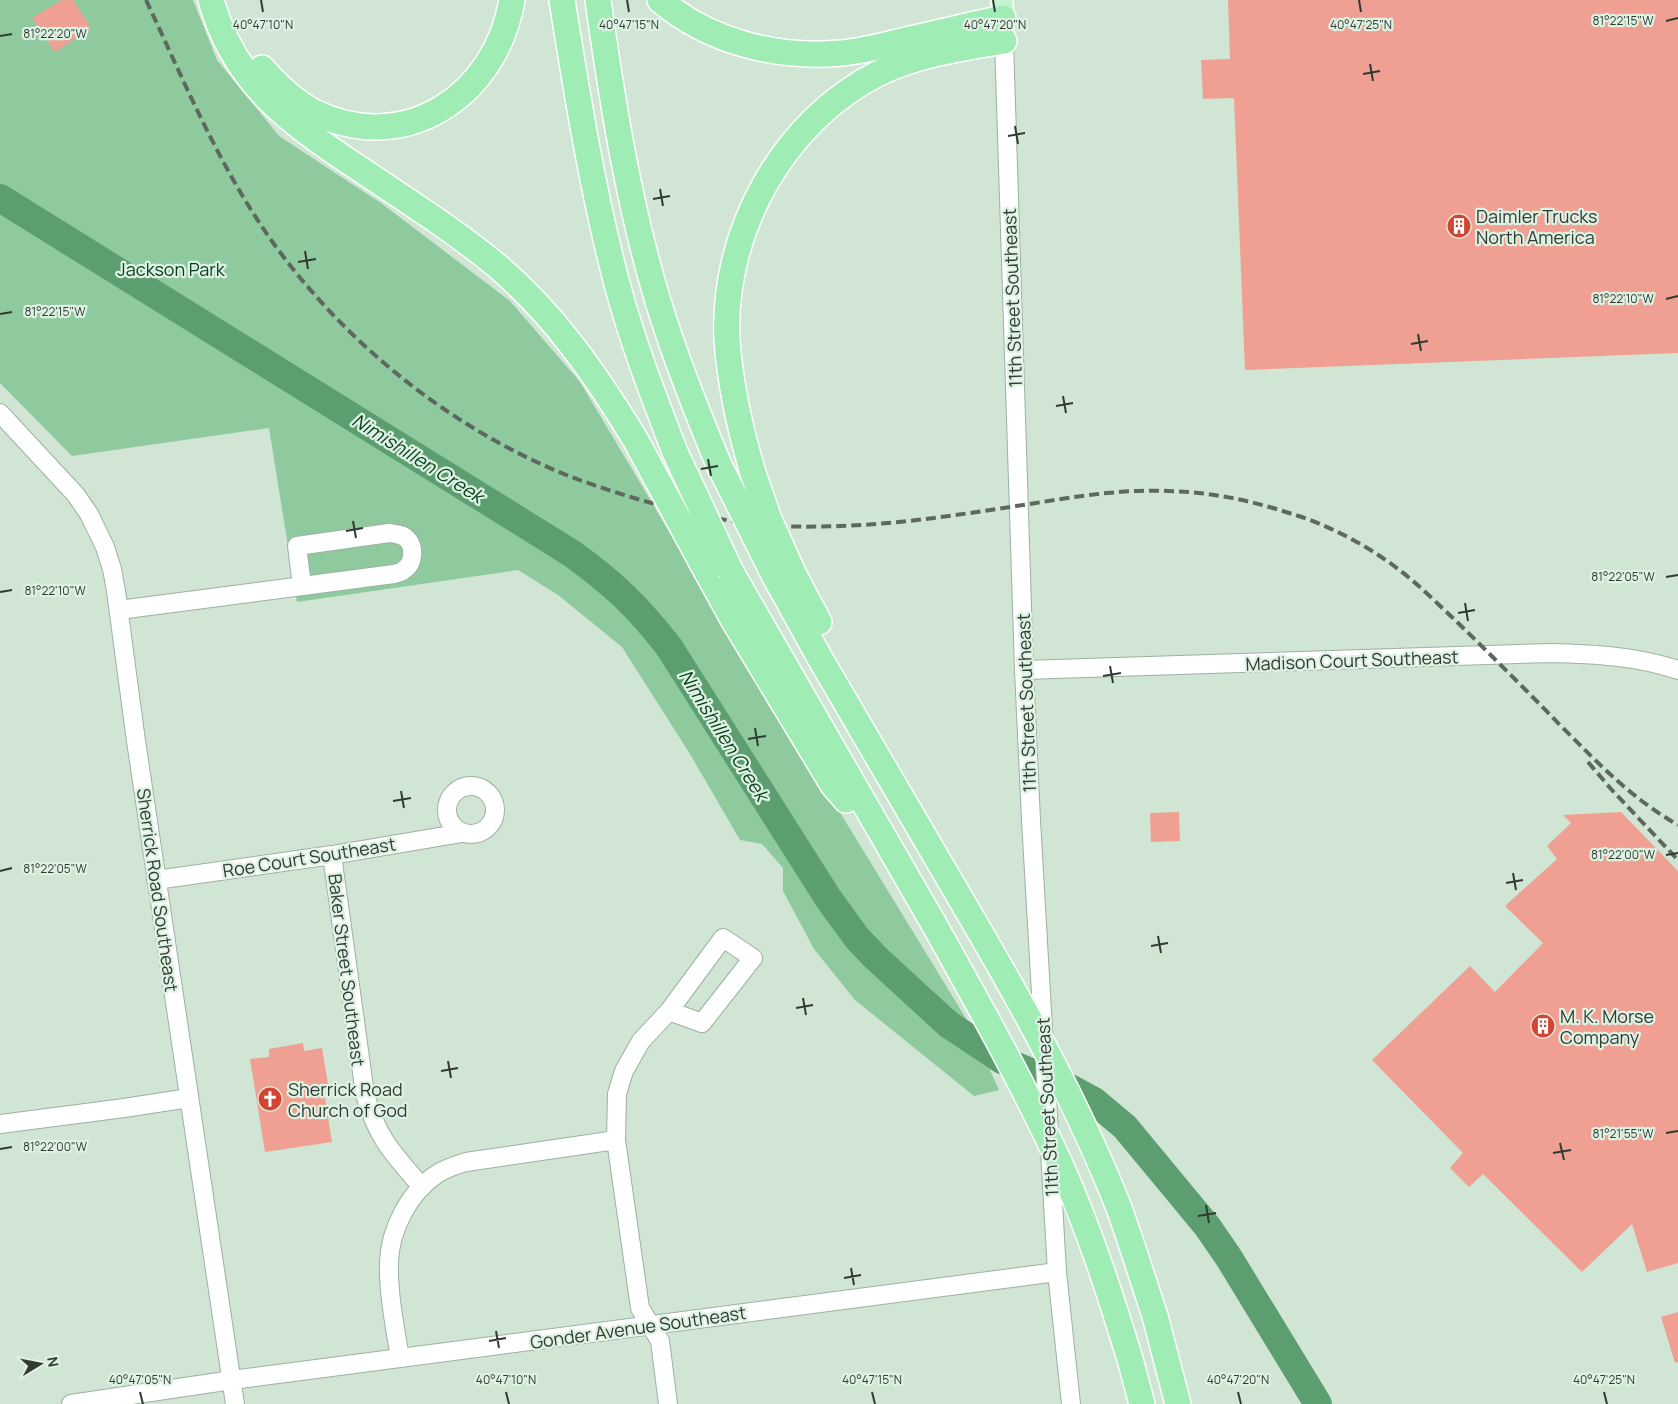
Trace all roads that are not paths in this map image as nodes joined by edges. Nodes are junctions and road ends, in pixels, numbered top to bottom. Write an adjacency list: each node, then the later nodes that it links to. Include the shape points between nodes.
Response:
1 (512, 0): 5 (highway, via 499,43 474,82 438,111 405,124 382,126 336,120 314,112 294,99 254,58)
2 (562, 0): 8 (highway, bridge, via 588,155 614,272 652,394)
3 (598, 0): 9 (highway, bridge, via 620,137 657,298 678,361 720,465)
4 (660, 0): 6 (highway, via 694,25 727,39 796,53 865,50)
5 (224, 1): 8 (highway, bridge, via 222,33 260,92 295,124 469,244 522,289 552,321 591,370)
6 (1003, 20): 9 (highway, bridge, via 929,55 881,72 835,101 793,143 767,181 739,245 727,314 730,372 753,473); 12 (street, 11th Street Southeast)
7 (0, 413): 11 (street, Sherrick Road Southeast, via 90,514 112,569)
8 (719, 572): 30 (highway, bridge, via 896,860 1015,1071 1061,1168 1097,1258)
9 (784, 575): 31 (highway, bridge, via 821,660 1022,1006 1097,1156 1155,1316)
10 (302, 586): 10 (street, via 297,546 389,533 400,534 408,540 412,550 411,562 406,569 394,574); 11 (street)
11 (119, 610): 16 (street, Sherrick Road Southeast)
12 (1024, 670): 13 (street, Madison Court Southeast, via 1550,653 1620,656); 22 (street, 11th Street Southeast, bridge)
13 (1678, 670)
14 (462, 833): 15 (street, Roe Court Southeast)
15 (332, 855): 16 (street, Roe Court Southeast); 21 (street, Baker Street Southeast, via 365,1094 384,1142)
16 (156, 880): 18 (street, Sherrick Road Southeast)
17 (669, 1011): 17 (street, via 723,938 752,958 702,1023); 20 (street, via 641,1041 624,1071 617,1094)
18 (189, 1098): 19 (street); 25 (street, Sherrick Road Southeast)
19 (0, 1124)
20 (616, 1140): 21 (street, via 466,1162 438,1173); 23 (street, via 640,1308)
21 (422, 1187): 24 (street, via 407,1205 390,1249 392,1312)
22 (1056, 1272): 23 (street, Gonder Avenue Southeast); 29 (street, 11th Street Southeast)
23 (651, 1325): 24 (street, Gonder Avenue Southeast); 28 (street, via 660,1340)
24 (400, 1358): 25 (street, Gonder Avenue Southeast)
25 (232, 1380): 26 (street, Gonder Avenue Southeast); 27 (street, Sherrick Road Southeast)
26 (71, 1404)
27 (235, 1404)
28 (668, 1404)
29 (1071, 1404)
30 (1142, 1404)
31 (1178, 1404)

